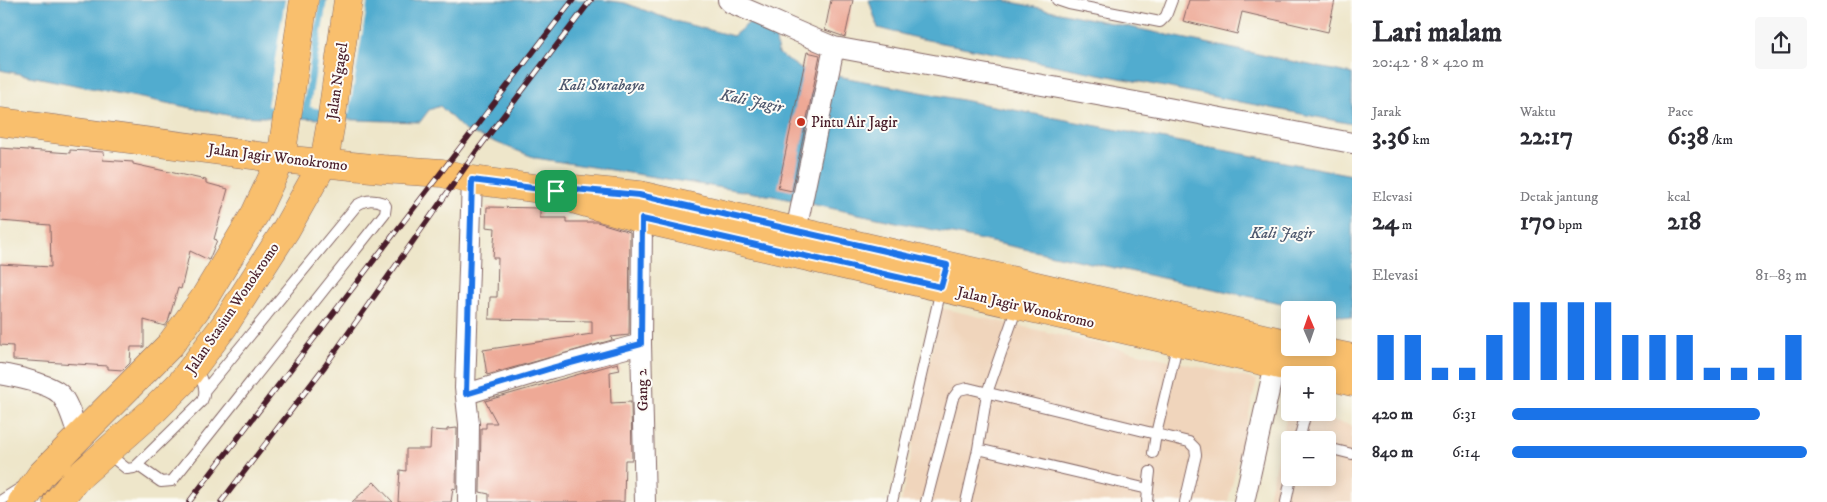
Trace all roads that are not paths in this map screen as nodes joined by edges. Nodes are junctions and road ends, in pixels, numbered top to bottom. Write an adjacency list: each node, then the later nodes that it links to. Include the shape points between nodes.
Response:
1 (304, 0): 9 (main road)
2 (348, 0): 10 (main road, Jalan Ngagel)
3 (728, 0): 6 (street, via 781,22)
4 (1057, 0): 5 (lane, via 1160,22)
5 (1172, 0)
6 (833, 54): 8 (street, via 1163,107); 13 (street)
7 (0, 122): 9 (main road, Jalan Jagir Wonokromo)
8 (1352, 143)
9 (281, 159): 10 (main road, Jalan Jagir Wonokromo); 31 (main road, Jalan Stasiun Wonokromo, via 255,214 203,300 170,345)
10 (324, 162): 11 (main road, Jalan Jagir Wonokromo, via 442,173); 23 (main road, Jalan Stasiun Wonokromo, via 285,230)
11 (472, 180): 12 (main road, Jalan Jagir Wonokromo); 29 (street)
12 (556, 191): 13 (main road, Jalan Jagir Wonokromo, via 580,189 639,195); 14 (main road, Jalan Jagir Wonokromo, via 572,199)
13 (799, 218): 15 (main road, Jalan Jagir Wonokromo)
14 (642, 219): 15 (main road, Jalan Jagir Wonokromo); 18 (street, Gang 2)
15 (944, 276): 16 (main road, Jalan Jagir Wonokromo); 17 (main road, Jalan Jagir Wonokromo); 47 (lane)
16 (1018, 305): 17 (main road, Jalan Jagir Wonokromo); 28 (lane)
17 (1180, 331): 19 (main road, Jalan Jagir Wonokromo); 30 (lane)
18 (641, 344): 29 (street); 46 (street, Gang 2)
19 (1281, 354)
20 (1282, 356): 52 (street)
21 (1289, 356): 24 (main road, Jalan Jagir Wonokromo)
22 (1352, 358): 24 (main road, Jalan Jagir Wonokromo)
23 (196, 365): 27 (lane); 34 (main road, Jalan Stasiun Wonokromo, via 154,410)
24 (1318, 365): 26 (main road, Jalan Jagir Wonokromo)
25 (0, 374): 31 (street, via 40,384 60,394)
26 (1352, 382)
27 (206, 390): 37 (lane, via 199,406); 37 (lane, via 357,205 372,200 384,203 385,213 172,481 161,482)
28 (987, 393): 30 (lane); 32 (lane); 48 (lane, via 968,388 959,390 953,398)
29 (466, 394): 45 (street)
30 (1156, 434): 35 (lane); 51 (lane, via 1189,442 1195,448)
31 (79, 437): 39 (main road, Jalan Stasiun Wonokromo)
32 (978, 449): 41 (lane); 49 (lane)
33 (1336, 450): 36 (lane)
34 (106, 452): 37 (lane, via 127,469); 44 (main road, Jalan Stasiun Wonokromo, via 76,479)
35 (1153, 453)
36 (1352, 454)
37 (137, 465)
38 (1150, 472): 41 (lane)
39 (41, 475): 42 (lane); 43 (main road, Jalan Stasiun Wonokromo)
40 (1289, 486): 53 (lane)
41 (1148, 488): 50 (lane)
42 (0, 501)
43 (22, 502)
44 (57, 502)
45 (468, 502)
46 (645, 502)
47 (892, 502)
48 (926, 502)
49 (966, 502)
50 (1147, 502)
51 (1185, 502)
52 (1244, 502)
53 (1286, 502)

